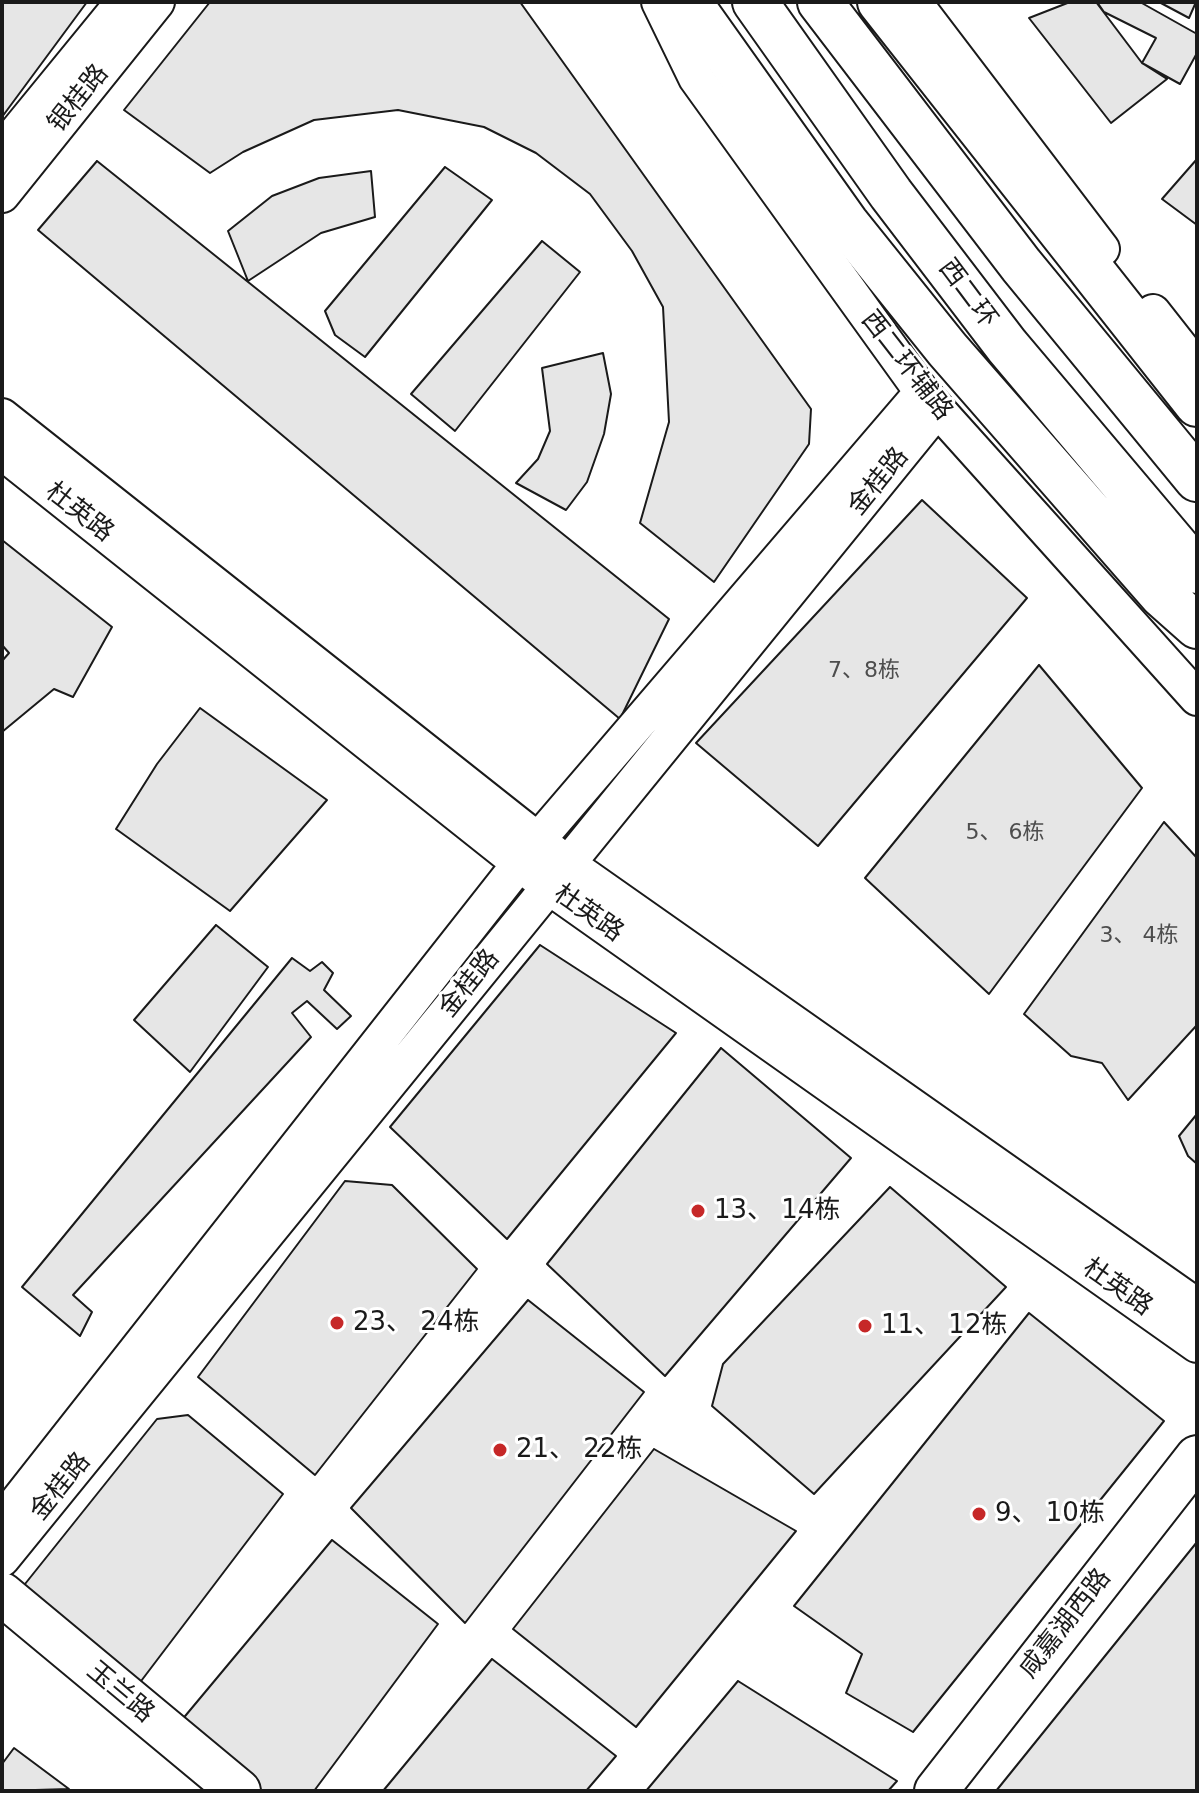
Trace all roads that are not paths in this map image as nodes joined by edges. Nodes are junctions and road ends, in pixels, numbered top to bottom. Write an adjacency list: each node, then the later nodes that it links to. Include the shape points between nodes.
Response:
1 (123, 2): 9 (street, 银桂路)
2 (157, 2): 10 (street, 银桂路)
3 (659, 2): 12 (street, 西二环辅路, via 696,78)
4 (689, 2): 18 (highway, via 846,223 947,349 1162,595)
5 (755, 2): 17 (highway, 西二环, via 997,334)
6 (820, 2): 16 (highway, via 1021,265)
7 (880, 2): 13 (highway)
8 (914, 2): 11 (street)
9 (2, 150)
10 (2, 195)
11 (1197, 368)
12 (930, 401): 19 (street, 西二环辅路); 20 (street, 金桂路); 21 (street, 金桂路)
13 (1197, 404)
14 (2, 416): 20 (street, 杜英路)
15 (2, 452): 20 (street, 杜英路)
16 (1197, 479)
17 (1197, 571)
18 (1197, 626)
19 (1197, 698)
20 (529, 852): 21 (street, 杜英路); 26 (street, 金桂路)
21 (558, 876): 22 (street, 杜英路); 23 (street, 杜英路); 27 (street, 金桂路)
22 (1197, 1306)
23 (1197, 1345)
24 (1197, 1457): 32 (main road, 咸嘉湖西路)
25 (1197, 1477): 33 (main road, 咸嘉湖西路)
26 (2, 1521)
27 (2, 1559)
28 (2, 1594): 31 (main road, 玉兰路)
29 (2, 1625): 30 (main road, 玉兰路)
30 (203, 1791)
31 (239, 1791)
32 (936, 1791)
33 (955, 1791)

